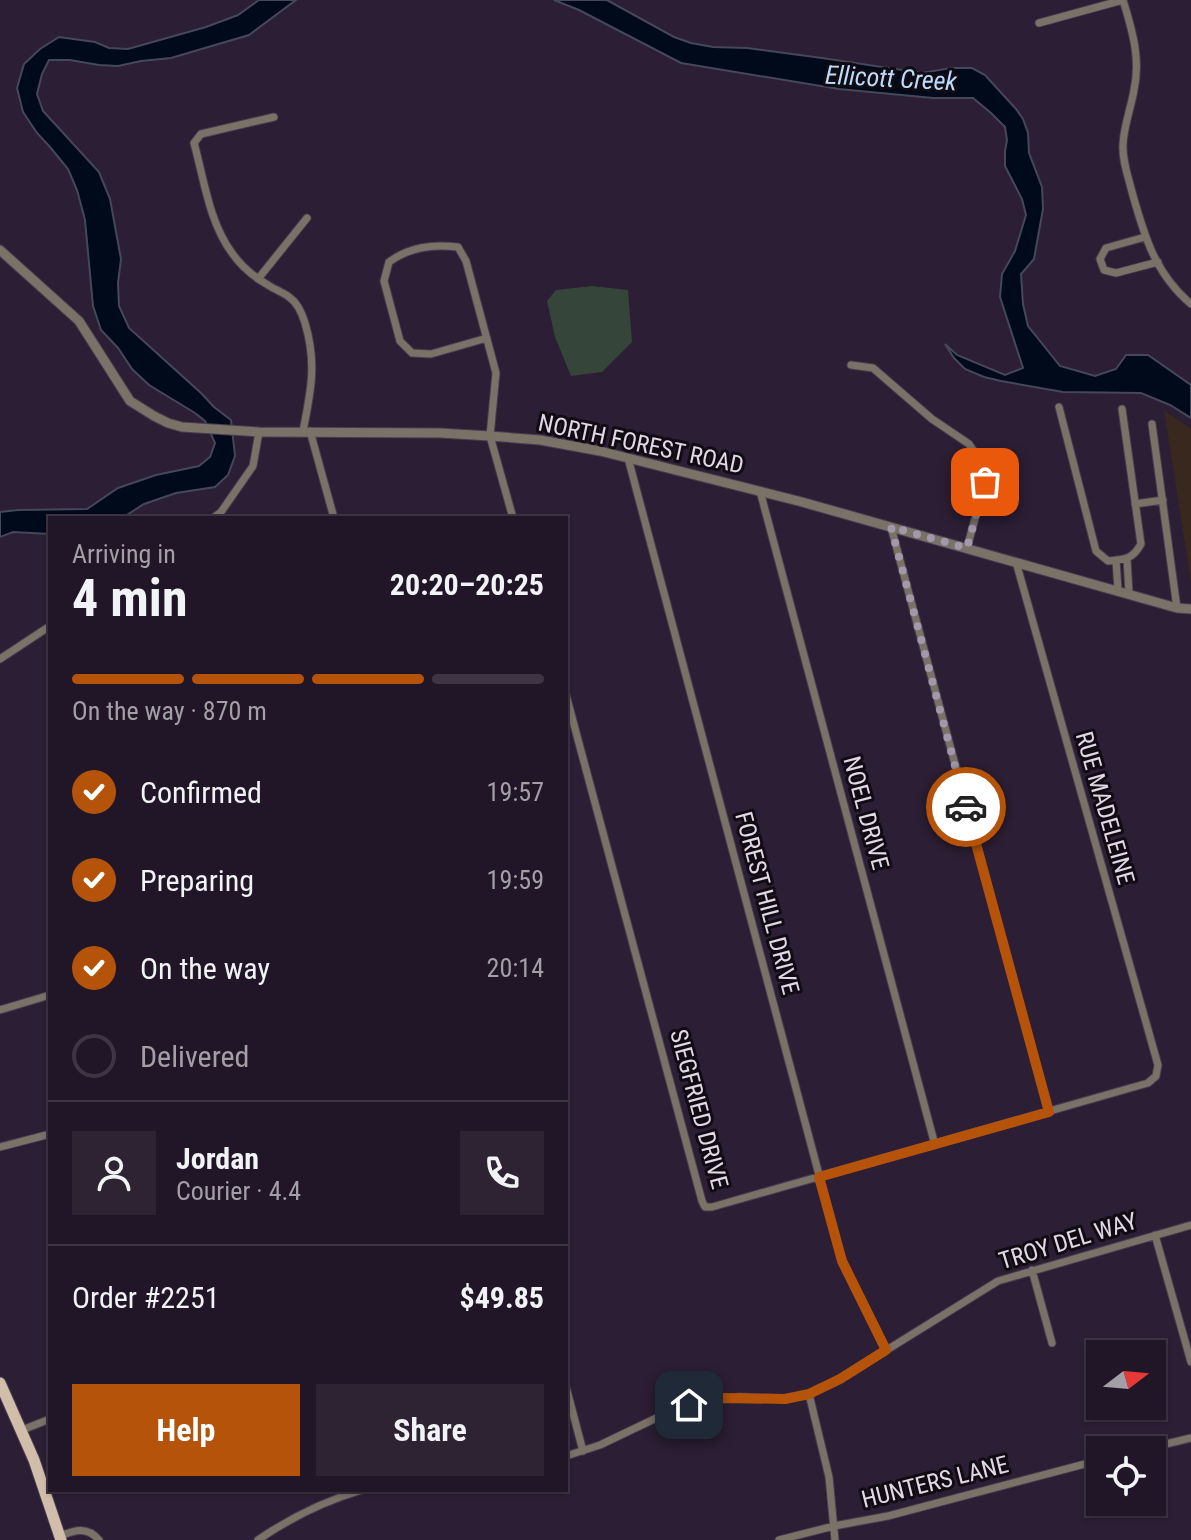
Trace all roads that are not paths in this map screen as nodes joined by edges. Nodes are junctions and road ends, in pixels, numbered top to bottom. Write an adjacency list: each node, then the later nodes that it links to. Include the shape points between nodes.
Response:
1 (1123, 0): 2 (street); 5 (street, via 1137,58 1123,159)
2 (1039, 23)
3 (274, 117): 8 (street, via 201,134 194,143 218,228 233,255)
4 (307, 218): 8 (street)
5 (1145, 237): 7 (street); 7 (street, via 1106,248 1100,259 1104,270 1116,273)
6 (0, 250): 16 (street, NORTH FOREST ROAD, via 79,321 130,401 168,423)
7 (1158, 262): 9 (street)
8 (258, 279): 15 (street, via 302,312 313,363)
9 (1191, 304)
10 (487, 338): 10 (street, via 431,354 412,353 400,341 384,281 389,262 404,251 458,247); 17 (street, via 496,373)
11 (851, 365): 26 (street, via 873,368 969,444 981,462 985,482)
12 (1059, 407): 28 (street, via 1096,551 1108,561)
13 (1122, 409): 21 (street)
14 (1152, 424): 20 (street)
15 (307, 431): 16 (street, NORTH FOREST ROAD); 17 (street, NORTH FOREST ROAD); 23 (street)
16 (259, 432): 22 (street, via 253,466)
17 (490, 436): 18 (street, NORTH FOREST ROAD); 24 (street)
18 (628, 458): 19 (street, NORTH FOREST ROAD); 44 (street, FOREST HILL DRIVE)
19 (760, 491): 25 (street, NORTH FOREST ROAD); 42 (street, NOEL DRIVE)
20 (1163, 500): 21 (street); 32 (street)
21 (1135, 504): 27 (street, via 1141,544)
22 (216, 516)
23 (333, 516)
24 (512, 516)
25 (891, 527): 26 (street, NORTH FOREST ROAD); 40 (street)
26 (967, 548): 29 (street, NORTH FOREST ROAD)
27 (1127, 559): 28 (street); 31 (street)
28 (1116, 560): 30 (street)
29 (1016, 562): 30 (street, NORTH FOREST ROAD); 39 (street, RUE MADELEINE)
30 (1118, 590): 31 (street, NORTH FOREST ROAD)
31 (1129, 593): 32 (street, NORTH FOREST ROAD)
32 (1177, 608): 33 (street, NORTH FOREST ROAD)
33 (1191, 609)
34 (48, 627): 35 (street)
35 (0, 659)
36 (568, 702): 44 (street, SIEGFRIED DRIVE, via 705,1207)
37 (48, 996): 38 (street)
38 (0, 1010)
39 (1158, 1065): 40 (street, SIEGFRIED DRIVE, via 1148,1083)
40 (1049, 1112): 42 (street, SIEGFRIED DRIVE)
41 (48, 1135): 43 (street)
42 (935, 1145): 44 (street, SIEGFRIED DRIVE)
43 (0, 1147)
44 (819, 1177): 49 (street, FOREST HILL DRIVE, via 842,1261)
45 (1191, 1225): 46 (street, TROY DEL WAY)
46 (1155, 1235): 47 (street, TROY DEL WAY); 50 (street)
47 (1032, 1270): 48 (street); 49 (street, TROY DEL WAY, via 998,1281)
48 (1052, 1343)
49 (886, 1350): 52 (street, TROY DEL WAY)
50 (1191, 1362)
51 (0, 1383): 55 (main road)
52 (809, 1394): 58 (street, TROY DEL WAY, via 708,1400); 62 (street, via 829,1477)
53 (568, 1395): 58 (street)
54 (48, 1420): 55 (street)
55 (22, 1430): 63 (main road)
56 (1191, 1438): 57 (street)
57 (1166, 1444)
58 (583, 1451): 59 (street, TROY DEL WAY)
59 (568, 1455)
60 (1086, 1464): 62 (street, HUNTERS LANE)
61 (355, 1492): 65 (street)
62 (834, 1526): 66 (street, HUNTERS LANE); 67 (street)
63 (60, 1538): 64 (street, via 81,1530)
64 (99, 1540)
65 (258, 1540)
66 (779, 1540)
67 (835, 1540)

